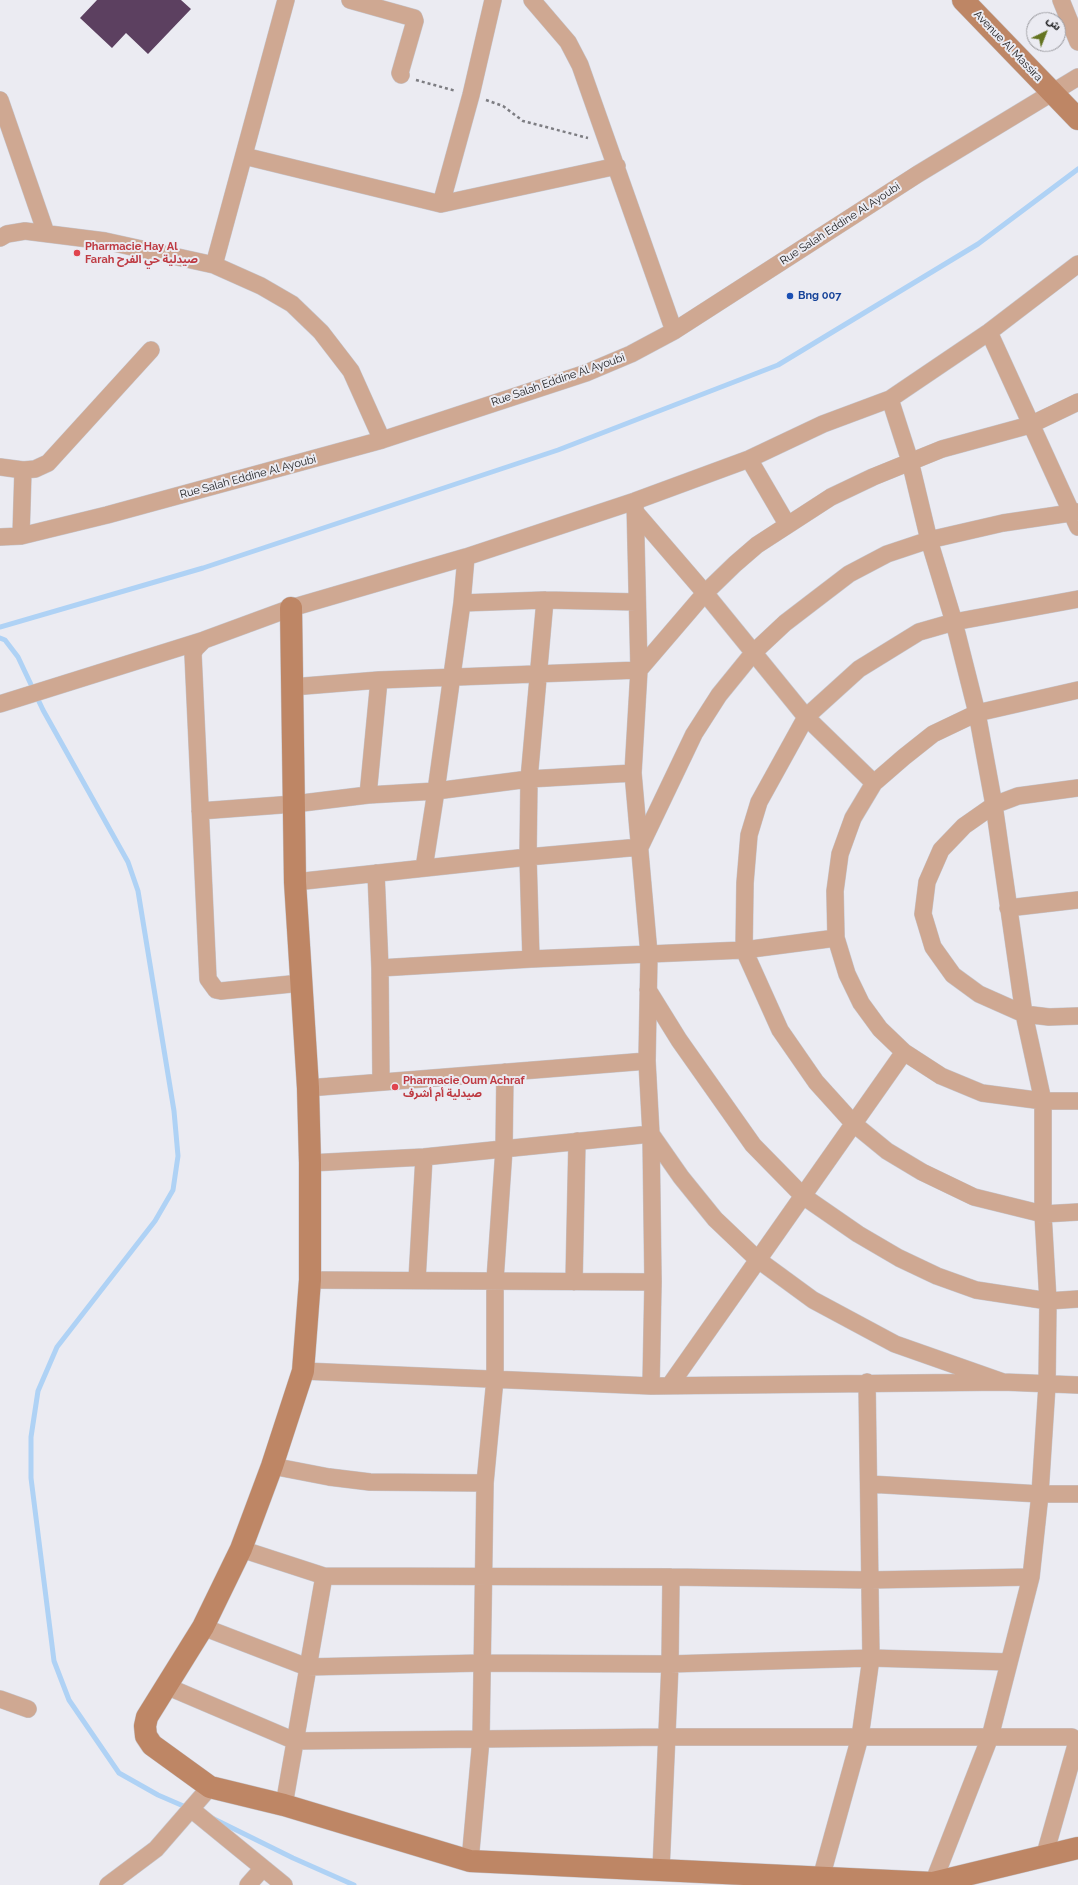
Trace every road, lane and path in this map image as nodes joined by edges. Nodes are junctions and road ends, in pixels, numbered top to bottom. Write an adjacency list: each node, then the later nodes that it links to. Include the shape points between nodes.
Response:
1 (286, 0): 15 (street)
2 (350, 0): 8 (street, via 414,18)
3 (493, 0): 11 (street)
4 (532, 0): 14 (street, via 568,42 580,66)
5 (963, 0): 10 (street, Avenue Al Massira)
6 (1061, 0): 7 (street)
7 (1078, 42)
8 (401, 75): 11 (path)
9 (1078, 77): 10 (street, Rue Salah Eddine Al Ayoubi)
10 (1053, 92): 13 (street, Avenue Al Massira); 22 (street, Rue Salah Eddine Al Ayoubi, via 918,174)
11 (471, 95): 14 (path, via 503,106 523,121); 17 (street)
12 (0, 100): 18 (street)
13 (1078, 119)
14 (609, 144): 16 (street)
15 (244, 156): 17 (street); 20 (street)
16 (617, 166): 17 (street); 22 (street)
17 (441, 204)
18 (46, 233): 19 (street, via 25,231); 20 (street, via 105,241)
19 (0, 238)
20 (214, 265): 28 (street, via 261,286 292,304 321,332 351,371)
21 (1076, 268): 23 (street)
22 (674, 331): 28 (street, Rue Salah Eddine Al Ayoubi, via 631,354 586,373)
23 (988, 332): 25 (street); 27 (street)
24 (150, 350): 32 (street, via 48,463 35,469)
25 (890, 398): 29 (street, via 823,424); 30 (street)
26 (1078, 402): 27 (street)
27 (1030, 425): 30 (street, via 942,449); 34 (street)
28 (382, 440): 36 (street, Rue Salah Eddine Al Ayoubi, via 108,515)
29 (749, 459): 33 (street); 35 (street)
30 (910, 461): 35 (street, via 831,497); 38 (street)
31 (0, 467): 32 (street)
32 (23, 470): 36 (street)
33 (636, 508): 39 (street); 40 (street); 43 (street)
34 (1076, 518): 38 (street, via 1003,523)
35 (786, 524): 40 (street, via 756,545)
36 (21, 536): 37 (street, Rue Salah Eddine Al Ayoubi)
37 (0, 537)
38 (929, 540): 46 (street); 48 (street, via 887,554 849,574 785,623)
39 (466, 557): 44 (street); 45 (street)
40 (705, 593): 48 (street); 49 (street)
41 (1078, 599): 46 (street)
42 (545, 600): 43 (street); 44 (street); 50 (street)
43 (637, 602): 49 (street)
44 (462, 603): 51 (street)
45 (292, 608): 47 (street); 53 (street)
46 (954, 622): 56 (street); 57 (street, via 919,632 888,649 859,669)
47 (204, 640): 55 (street); 66 (street, via 193,654)
48 (754, 652): 57 (street); 67 (street, via 719,695 694,734)
49 (639, 670): 50 (street); 58 (street)
50 (538, 675): 51 (street); 59 (street)
51 (451, 677): 52 (street); 62 (street)
52 (379, 680): 53 (street); 63 (street)
53 (292, 687): 64 (street)
54 (1078, 690): 56 (street)
55 (7, 703)
56 (977, 713): 60 (street, via 933,734); 65 (street)
57 (806, 717): 60 (street); 75 (street, via 759,802 749,835 744,883)
58 (633, 773): 59 (street); 67 (street)
59 (529, 779): 62 (street); 68 (street)
60 (874, 783): 74 (street, via 853,818 840,854 835,891)
61 (1078, 788): 65 (street, via 1018,796)
62 (436, 791): 63 (street); 69 (street)
63 (368, 795): 64 (street)
64 (294, 804): 66 (street); 71 (street)
65 (994, 805): 73 (street); 81 (street, via 964,826 941,850 927,882 923,914 933,947 953,975 979,994)
66 (200, 812): 79 (street, via 208,979 216,990 221,991)
67 (640, 847): 68 (street); 76 (street)
68 (528, 857): 69 (street); 77 (street)
69 (424, 868): 70 (street)
70 (376, 873): 71 (street); 78 (street)
71 (295, 882): 79 (street)
72 (1078, 900): 73 (street)
73 (1008, 908): 81 (street)
74 (836, 938): 75 (street); 83 (street, via 847,974 861,1003 880,1029)
75 (744, 950): 76 (street); 90 (street, via 780,1030 816,1082)
76 (648, 954): 77 (street); 80 (street)
77 (531, 959): 78 (street)
78 (380, 968): 86 (street)
79 (301, 982): 87 (street)
80 (648, 990): 84 (street); 96 (street, via 679,1040 753,1144)
81 (1024, 1014): 82 (street, via 1049,1017); 88 (street)
82 (1078, 1016)
83 (904, 1052): 88 (street, via 941,1076 982,1094); 90 (street)
84 (647, 1061): 85 (street); 91 (street)
85 (505, 1072): 86 (street); 93 (street)
86 (381, 1082): 87 (street)
87 (308, 1088): 95 (street)
88 (1043, 1101): 89 (street); 98 (street)
89 (1078, 1101)
90 (854, 1124): 96 (street); 98 (street, via 887,1151 922,1172 974,1196)
91 (651, 1134): 92 (street); 99 (street, via 681,1178 715,1219); 104 (street)
92 (577, 1141): 93 (street); 103 (street)
93 (504, 1149): 94 (street); 102 (street)
94 (424, 1157): 95 (street); 101 (street)
95 (310, 1163): 100 (street)
96 (803, 1196): 99 (street); 106 (street, via 899,1258 937,1276 976,1290)
97 (1078, 1212): 98 (street)
98 (1043, 1214): 106 (street)
99 (757, 1259): 110 (street, via 813,1300 895,1344); 111 (street)
100 (310, 1280): 101 (street); 107 (street)
101 (418, 1280): 102 (street)
102 (495, 1280): 103 (street); 108 (street)
103 (574, 1282): 104 (street)
104 (653, 1282): 114 (street)
105 (1078, 1299): 106 (street)
106 (1048, 1301): 112 (street)
107 (303, 1371): 108 (street); 115 (street)
108 (495, 1379): 114 (street); 116 (street)
109 (867, 1382): 110 (street); 111 (street); 117 (street)
110 (1003, 1382): 112 (street)
111 (670, 1385): 114 (street)
112 (1046, 1385): 113 (street); 118 (street)
113 (1078, 1385)
114 (651, 1386)
115 (272, 1466): 116 (street, via 370,1482); 120 (street)
116 (485, 1483): 123 (street)
117 (868, 1484): 118 (street); 125 (street)
118 (1040, 1494): 119 (street); 124 (street)
119 (1078, 1494)
120 (241, 1549): 121 (street); 126 (street)
121 (324, 1576): 123 (street); 131 (street)
122 (672, 1576): 123 (street); 125 (street); 130 (street)
123 (483, 1577): 129 (street)
124 (1031, 1577): 125 (street); 128 (street)
125 (869, 1580): 127 (street)
126 (203, 1627): 131 (street); 132 (street)
127 (871, 1658): 128 (street); 130 (street); 135 (street)
128 (1009, 1662): 137 (street)
129 (481, 1664): 130 (street); 131 (street); 138 (street)
130 (670, 1664): 136 (street)
131 (307, 1667): 139 (street)
132 (166, 1686): 139 (street); 140 (street, via 147,1717 146,1736 152,1745)
133 (0, 1699): 134 (street)
134 (28, 1709)
135 (860, 1736): 136 (street); 137 (street); 148 (street)
136 (666, 1737): 138 (street); 147 (street)
137 (990, 1737): 144 (street, via 1072,1737 1077,1741); 149 (street)
138 (481, 1739): 139 (street); 145 (street)
139 (295, 1741): 141 (street)
140 (206, 1791): 141 (street); 142 (street)
141 (284, 1806): 145 (street)
142 (192, 1815): 146 (street); 150 (street, via 156,1849)
143 (1078, 1848): 144 (street)
144 (1045, 1854): 149 (street)
145 (470, 1860): 147 (street)
146 (263, 1868): 151 (street); 152 (street)
147 (660, 1870): 148 (street)
148 (822, 1878): 149 (street)
149 (933, 1883)
150 (108, 1885)
151 (248, 1885)
152 (284, 1885)

